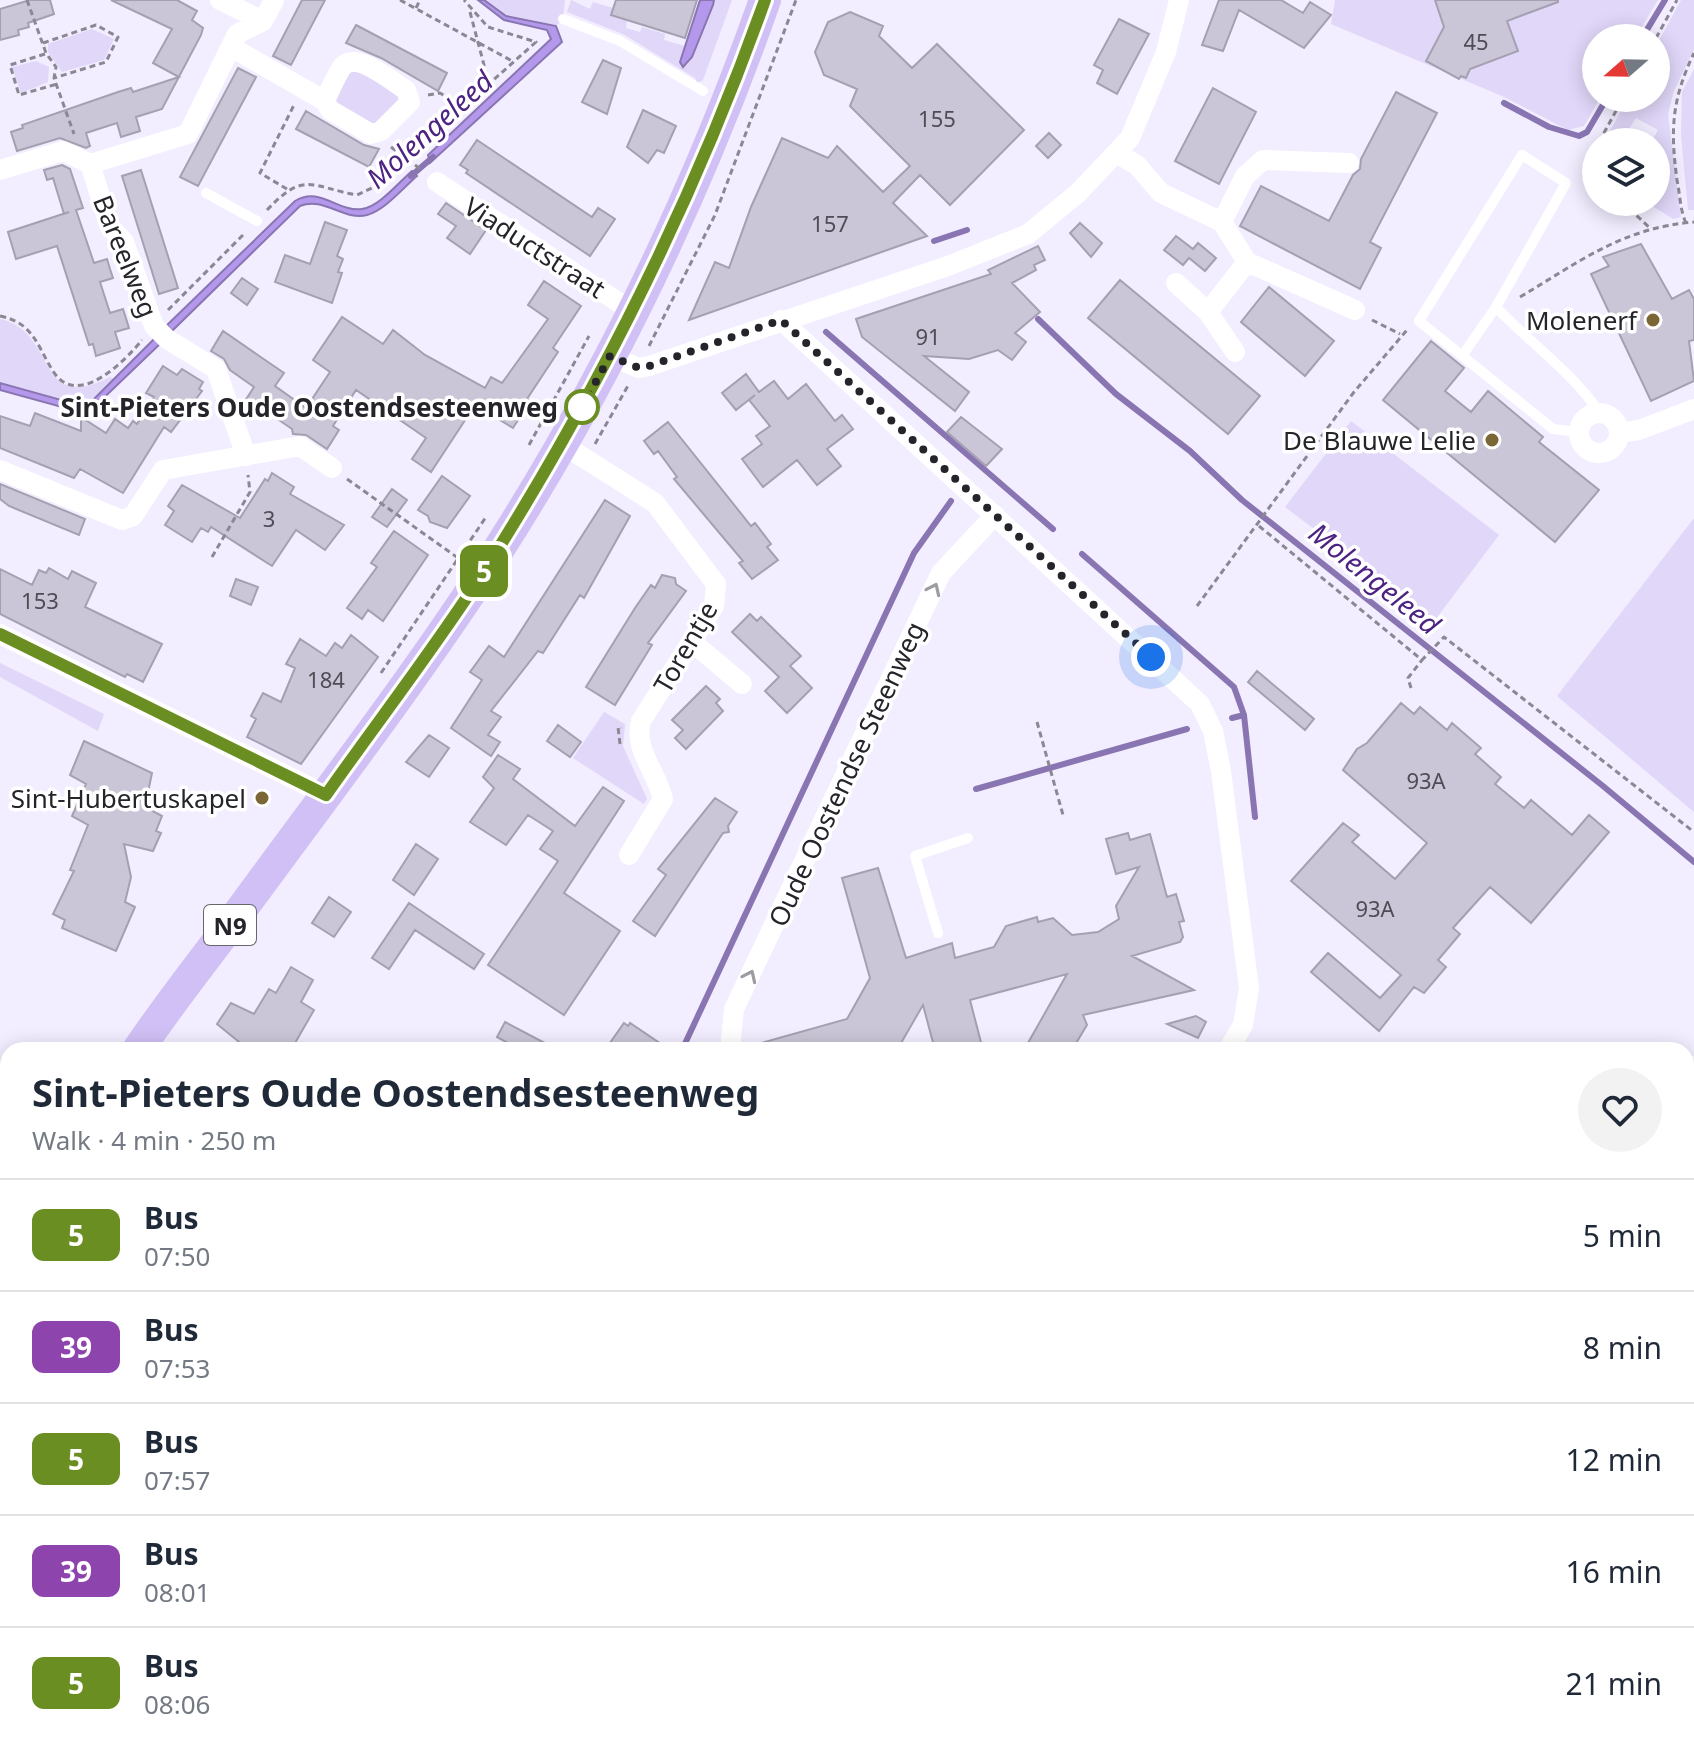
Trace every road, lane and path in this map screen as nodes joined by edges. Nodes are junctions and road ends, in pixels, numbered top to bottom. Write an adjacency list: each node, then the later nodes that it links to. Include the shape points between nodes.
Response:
1 (27, 0): 16 (path)
2 (220, 0): 13 (street)
3 (274, 0): 13 (street)
4 (400, 0): 10 (path)
5 (420, 0): 10 (path)
6 (464, 0): 11 (path)
7 (765, 0): 46 (main road, N9, via 704,161)
8 (1179, 0): 29 (street, via 1166,52 1130,138)
9 (1677, 0): 14 (path)
10 (416, 8): 15 (path)
11 (469, 8): 15 (path); 20 (path, via 488,27 536,42)
12 (563, 19): 25 (lane, via 620,41)
13 (263, 21): 17 (street, via 237,34)
14 (1664, 24)
15 (478, 42): 20 (path); 23 (path)
16 (43, 43): 18 (path); 21 (path, via 96,25 118,37 106,62)
17 (231, 47): 24 (street); 30 (street, via 188,134)
18 (46, 53): 21 (path, via 56,67); 22 (path, via 10,65 19,95)
19 (1694, 53): 40 (path, via 1673,113)
20 (514, 62): 23 (path)
21 (54, 78): 22 (path)
22 (57, 84): 30 (path)
23 (489, 84): 28 (path)
24 (302, 89): 27 (street); 34 (path, via 260,173)
25 (703, 91)
26 (410, 97): 27 (street, via 376,134 330,110); 27 (street, via 351,61); 28 (path, via 440,93)
27 (325, 101)
28 (464, 107): 34 (path, via 365,192 312,183)
29 (1116, 153): 38 (street, via 1137,165 1161,193); 49 (street, via 1028,234)
30 (86, 162): 32 (street, via 63,151); 51 (street, Bareelweg, via 110,227 124,242)
31 (1349, 163): 38 (street, via 1263,160 1245,176)
32 (0, 170)
33 (437, 182): 46 (street, Viaductstraat)
34 (287, 189): 37 (path)
35 (206, 193): 37 (lane)
36 (1637, 216): 41 (path)
37 (257, 221): 51 (path)
38 (1222, 222): 42 (street)
39 (1694, 222): 40 (path)
40 (1686, 223): 41 (path)
41 (1651, 229): 44 (path, via 1589,253 1522,297)
42 (1247, 262): 45 (street); 47 (street)
43 (1176, 283): 47 (street)
44 (1496, 307): 50 (lane, via 1566,183 1522,155); 55 (lane); 57 (lane, via 1580,384)
45 (1355, 310): 52 (path)
46 (633, 312): 54 (main road, N9)
47 (1208, 312): 53 (street)
48 (0, 316): 51 (path, via 22,324 35,336 54,373 77,386 116,368)
49 (781, 320): 54 (street, via 649,366 639,368); 64 (street)
50 (1419, 321): 52 (path); 55 (lane)
51 (154, 326): 61 (street, Bareelweg, via 216,369)
52 (1400, 334): 65 (path)
53 (1235, 352)
54 (610, 356): 60 (main road, N9)
55 (1462, 356): 59 (lane, via 1553,429)
56 (1694, 409): 58 (street)
57 (1600, 413): 58 (street); 59 (street, via 1585,418)
58 (1629, 431): 59 (street, via 1610,450 1597,453 1585,448)
59 (1579, 432)
60 (562, 444): 70 (street, Torentje, via 655,503 709,572 717,595); 75 (main road, N9, via 482,575)
61 (246, 456): 62 (street, via 300,446); 63 (street, via 163,470 133,516 122,520); 66 (path, via 250,492)
62 (332, 468): 67 (path)
63 (0, 470)
64 (995, 515): 82 (street, Oude Oostendse Steenweg, one-way to 64, via 734,1009 941,573); 83 (street, via 1200,704 1213,731 1249,988 1243,1025)
65 (1259, 526): 68 (path); 71 (path)
66 (212, 557)
67 (459, 559)
68 (1197, 606)
69 (0, 634): 75 (street)
70 (692, 642): 72 (street); 79 (street, Torentje, via 641,721 638,732 663,799)
71 (1422, 660): 73 (path, via 1408,678); 77 (path, via 1444,637)
72 (742, 684)
73 (1411, 688)
74 (1037, 722): 76 (path)
75 (326, 795): 81 (main road, N9)
76 (1063, 815)
77 (1694, 832)
78 (968, 838): 80 (lane, via 915,856)
79 (629, 855)
80 (938, 933)
81 (144, 1042)
82 (731, 1042)
83 (1233, 1042)

